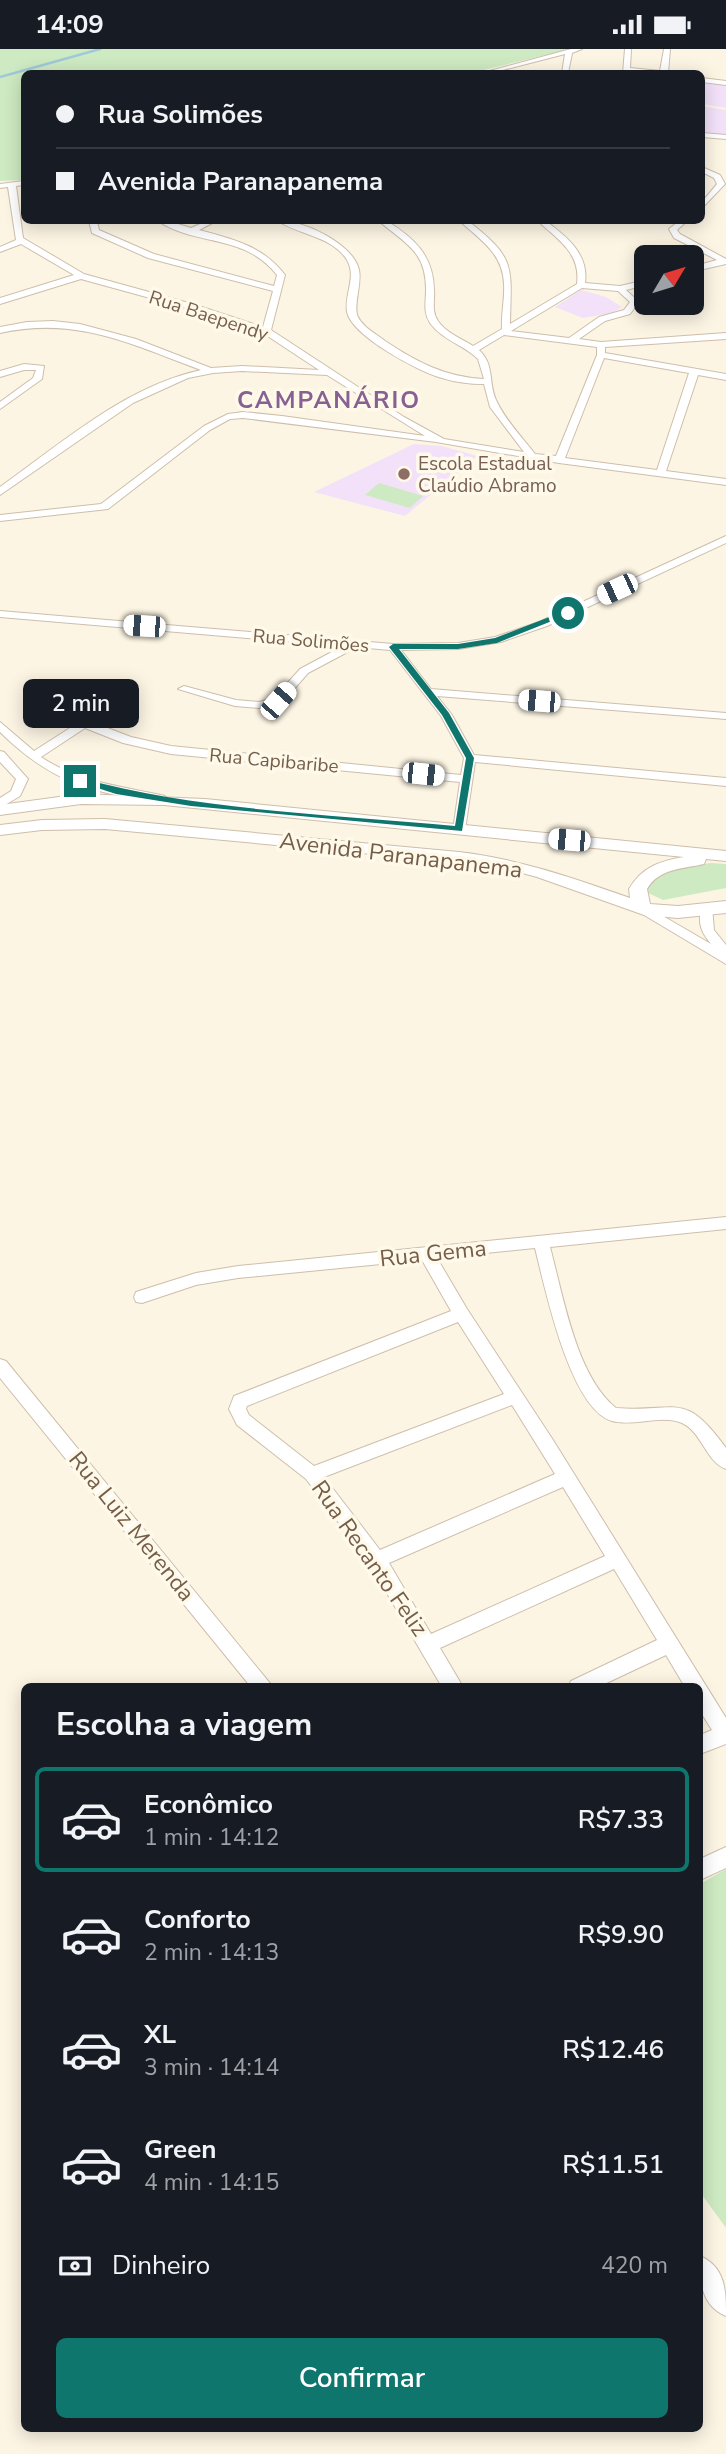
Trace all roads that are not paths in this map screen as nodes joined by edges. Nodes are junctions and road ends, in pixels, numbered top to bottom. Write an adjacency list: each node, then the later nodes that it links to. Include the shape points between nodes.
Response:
1 (579, 49): 4 (street)
2 (628, 49): 7 (street)
3 (667, 49): 8 (street)
4 (569, 52): 5 (street); 6 (street)
5 (497, 70)
6 (566, 70)
7 (626, 70)
8 (664, 70)
9 (705, 80): 10 (street)
10 (726, 83)
11 (705, 135): 12 (street)
12 (726, 137)
13 (705, 171): 14 (street)
14 (723, 182): 18 (street)
15 (21, 184): 17 (street)
16 (0, 186): 17 (street)
17 (12, 186): 28 (street)
18 (705, 203)
19 (94, 224): 36 (street, via 95,231 151,256)
20 (171, 224): 27 (street)
21 (206, 224): 27 (street)
22 (290, 224): 50 (street, via 334,243 346,255 356,277 351,301 354,318 372,336 426,372 447,379)
23 (387, 224): 43 (street, via 426,258 429,313 436,324)
24 (468, 224): 40 (street, via 503,257 509,275)
25 (545, 224): 33 (street, via 577,253 583,265)
26 (679, 224): 30 (street, via 673,229 677,236)
27 (192, 231): 36 (street, via 246,246 268,258 281,275)
28 (21, 241): 29 (street); 32 (street, Rua Baependy)
29 (0, 250)
30 (725, 262): 31 (street)
31 (704, 267)
32 (81, 277): 37 (street); 39 (street, Rua Baependy)
33 (581, 285): 35 (street); 40 (street)
34 (634, 285): 35 (street)
35 (620, 289): 42 (street, via 635,302 633,307 590,326)
36 (278, 290): 39 (street)
37 (0, 301)
38 (0, 330): 45 (street, via 36,322 77,325)
39 (266, 331): 46 (street, Rua Baependy)
40 (504, 331): 42 (street); 43 (street)
41 (726, 336): 44 (street)
42 (572, 340): 44 (street)
43 (474, 349): 50 (street, via 487,366)
44 (601, 350): 47 (street); 56 (street)
45 (212, 370): 46 (street); 59 (street, via 170,380 136,397)
46 (331, 372): 52 (street, Rua Baependy)
47 (694, 373): 49 (street); 57 (street)
48 (0, 374): 51 (street, via 41,368 37,379)
49 (726, 377)
50 (488, 382): 55 (street, via 491,398)
51 (0, 406)
52 (401, 419): 53 (street); 54 (street, Rua Baependy)
53 (387, 435): 54 (street); 60 (street, via 282,419 228,417 104,507)
54 (441, 441): 55 (street, Rua Baependy)
55 (532, 456): 56 (street, Rua Baependy)
56 (559, 460): 57 (street, Rua Baependy)
57 (662, 473): 58 (street, Rua Baependy)
58 (726, 482)
59 (0, 492)
60 (0, 519)
61 (726, 539): 64 (street, Rua Solimões, via 515,635 458,646)
62 (0, 614): 63 (street, Rua Solimões)
63 (355, 644): 64 (street, Rua Solimões); 65 (street, via 304,671 278,701 235,703)
64 (393, 647): 66 (street)
65 (184, 689)
66 (430, 692): 67 (street); 71 (street)
67 (726, 716)
68 (0, 726): 70 (street, Avenida Paranapanema)
69 (0, 755): 75 (street, via 22,779 16,793)
70 (33, 757): 72 (street, Rua Capibaribe, via 84,723 171,750); 74 (street, Avenida Paranapanema, via 93,786)
71 (470, 758): 72 (street); 73 (street)
72 (468, 779): 77 (street)
73 (726, 782)
74 (191, 803): 76 (street, via 71,800); 77 (street, Avenida Paranapanema)
75 (0, 804)
76 (0, 810)
77 (459, 829): 79 (street, Avenida Paranapanema)
78 (0, 830): 81 (street, Avenida Paranapanema, via 105,824 500,862)
79 (724, 855): 81 (street, via 648,874 638,889)
80 (726, 907): 82 (street, Avenida Paranapanema)
81 (644, 909): 82 (street, Avenida Paranapanema); 84 (street)
82 (707, 910): 83 (street, via 706,931)
83 (726, 954)
84 (726, 960)
85 (726, 1223): 86 (street, Rua Gema)
86 (541, 1242): 87 (street, Rua Gema); 92 (street, via 571,1349 601,1407 615,1416 675,1412 689,1417)
87 (426, 1253): 88 (street, Rua Gema, via 217,1276); 89 (street)
88 (142, 1297)
89 (461, 1314): 91 (street); 93 (street, Rua Recanto Feliz, via 240,1401 237,1409 243,1420)
90 (0, 1366): 99 (street, Rua Luiz Merenda)
91 (514, 1397): 93 (street); 94 (street)
92 (726, 1462)
93 (312, 1474): 96 (street, Rua Recanto Feliz)
94 (567, 1477): 95 (street); 96 (street)
95 (617, 1559): 97 (street); 98 (street)
96 (377, 1560): 97 (street, Rua Recanto Feliz)
97 (429, 1644): 100 (street, Rua Recanto Feliz)
98 (669, 1644): 101 (street); 102 (street)
99 (260, 1683)
100 (451, 1683)
101 (586, 1683)
102 (693, 1683)
103 (703, 1699): 104 (street)
104 (725, 1734): 105 (street)
105 (703, 1744)
106 (726, 1857): 107 (street)
107 (703, 1868)
108 (703, 2272): 109 (street)
109 (726, 2304)

